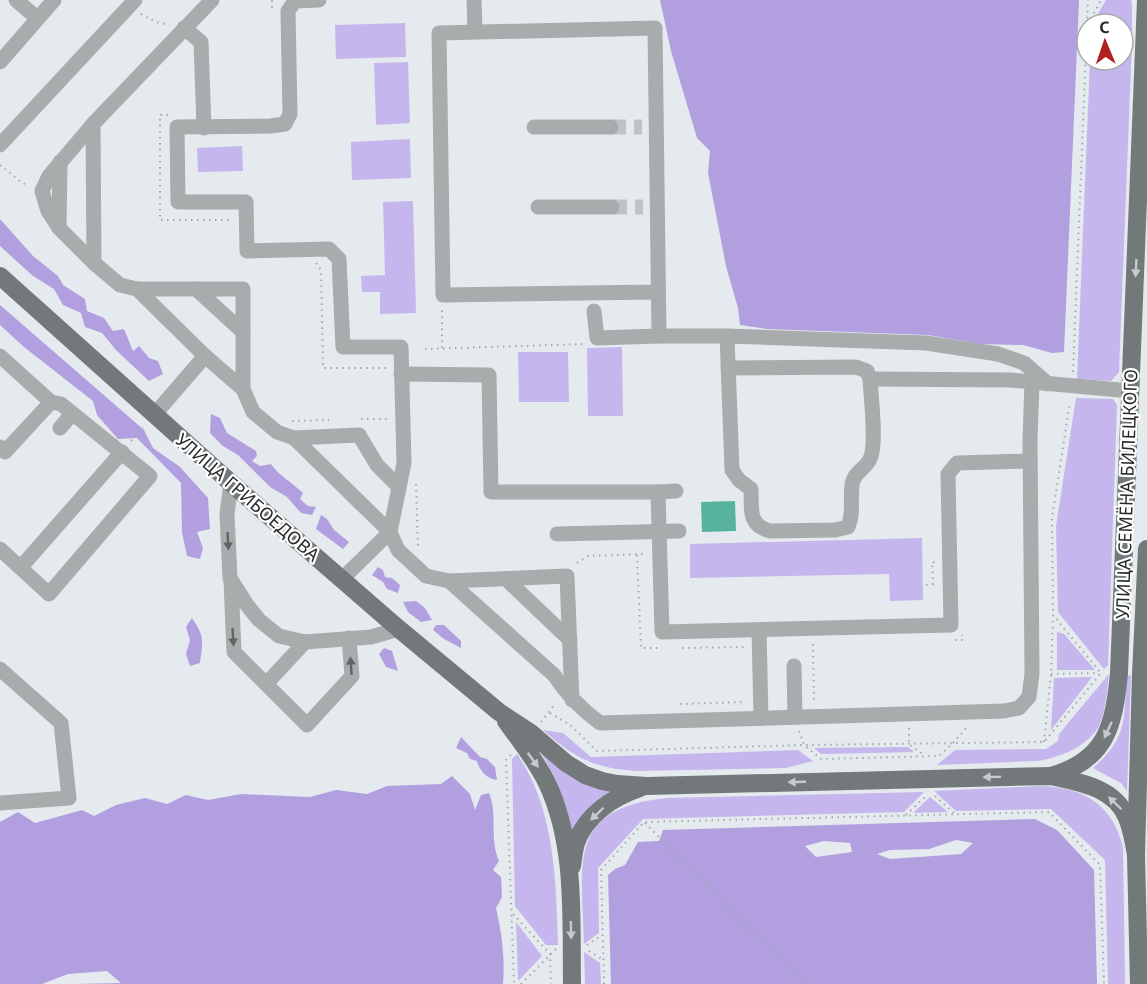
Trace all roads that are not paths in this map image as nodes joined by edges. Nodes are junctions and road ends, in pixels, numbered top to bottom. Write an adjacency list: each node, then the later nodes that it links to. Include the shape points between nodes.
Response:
1 (16, 0): 8 (street)
2 (54, 0): 8 (street)
3 (212, 0): 9 (street)
4 (319, 0): 15 (street, via 295,1 288,11 290,114 285,124)
5 (474, 0): 10 (street)
6 (1146, 0): 37 (main road, УЛИЦА СЕМЁНА БИЛЕЦКОГО, one-way to 37)
7 (132, 3): 16 (street)
8 (37, 18): 11 (street)
9 (184, 28): 12 (street); 15 (street, via 201,42)
10 (475, 31): 25 (street, via 655,28 649,126); 25 (street, via 440,33 443,296)
11 (0, 62)
12 (93, 123): 17 (street); 21 (street)
13 (534, 127): 14 (street)
14 (611, 127)
15 (204, 128): 33 (street, via 177,127 178,202 246,202 247,251 329,249 339,259 343,347 401,347)
16 (0, 145)
17 (60, 162): 20 (street); 20 (street, via 42,191)
18 (538, 207): 19 (street)
19 (612, 207)
20 (59, 228): 21 (street)
21 (94, 263): 24 (street, via 120,285)
22 (0, 276): 40 (main road, УЛИЦА ГРИБОЕДОВА)
23 (196, 289): 24 (street); 27 (street); 27 (street, via 243,289)
24 (136, 290): 31 (street)
25 (657, 292): 28 (street)
26 (594, 311): 28 (street, via 597,338)
27 (243, 332): 36 (street)
28 (659, 336): 29 (street)
29 (727, 336): 32 (street); 35 (street, via 946,346 998,354 1024,363)
30 (0, 356): 38 (street)
31 (206, 356): 36 (street); 40 (street)
32 (728, 368): 34 (street, via 856,367 867,371); 34 (street, via 732,470 751,489 752,518 760,528 770,531 848,527 852,518 852,483 870,461 873,448)
33 (401, 374): 47 (street, via 404,463); 49 (street, via 489,375 491,492)
34 (870, 380): 35 (street)
35 (1040, 383): 37 (street); 45 (street)
36 (243, 389): 42 (street, via 253,412 277,432)
37 (1130, 391): 73 (main road, УЛИЦА СЕМЁНА БИЛЕЦКОГО, one-way to 73, via 1115,711 1104,739 1089,757)
38 (51, 402): 39 (street, via 61,404); 44 (street)
39 (72, 414): 41 (street); 43 (street)
40 (155, 414): 46 (main road, УЛИЦА ГРИБОЕДОВА)
41 (60, 428)
42 (294, 438): 47 (street, via 359,435 377,465); 52 (street)
43 (122, 452): 56 (street); 56 (street, via 150,476 49,594)
44 (2, 454)
45 (1030, 460): 62 (street, via 957,463 948,474 951,625); 70 (street, via 1029,697 1018,708 1004,711)
46 (231, 483): 57 (street, one-way to 57, via 227,514); 58 (main road, УЛИЦА ГРИБОЕДОВА)
47 (398, 486): 52 (street)
48 (676, 491): 49 (street)
49 (658, 492): 50 (street)
50 (659, 531): 51 (street); 53 (street); 62 (street, via 662,632)
51 (679, 531)
52 (390, 532): 58 (street); 60 (street, via 398,550 426,576)
53 (557, 534)
54 (0, 549): 56 (street)
55 (1147, 549): 76 (main road, УЛИЦА СЕМЁНА БИЛЕЦКОГО)
56 (21, 567)
57 (230, 579): 65 (street, via 259,620 279,636); 68 (street, one-way to 68, via 234,651)
58 (342, 579): 61 (main road, УЛИЦА ГРИБОЕДОВА)
59 (506, 579): 60 (street); 64 (street); 64 (street, via 567,576)
60 (449, 581): 69 (street, via 555,675)
61 (399, 629): 63 (street); 72 (main road, УЛИЦА ГРИБОЕДОВА, via 500,712)
62 (759, 630): 71 (street)
63 (350, 638): 65 (street); 68 (street, one-way to 63, via 307,725 352,676)
64 (570, 640): 69 (street)
65 (305, 642): 68 (street)
66 (794, 666): 70 (street)
67 (0, 669): 75 (street, via 61,723 69,798)
68 (267, 683)
69 (568, 695): 71 (street, via 600,723)
70 (795, 717): 71 (street)
71 (761, 718)
72 (526, 739): 74 (main road, via 585,775 617,784); 77 (main road, one-way to 77, via 548,784)
73 (1051, 776): 74 (main road, one-way to 74); 76 (main road, one-way to 73, via 1126,815 1119,806 1099,789)
74 (647, 786): 77 (main road, one-way to 77, via 626,793 593,816 576,844)
75 (0, 803)
76 (1136, 855): 78 (main road, УЛИЦА СЕМЁНА БИЛЕЦКОГО)
77 (570, 877): 79 (main road, one-way to 79)
78 (1142, 883): 80 (main road, УЛИЦА СЕМЁНА БИЛЕЦКОГО)
79 (572, 984)
80 (1139, 984)

